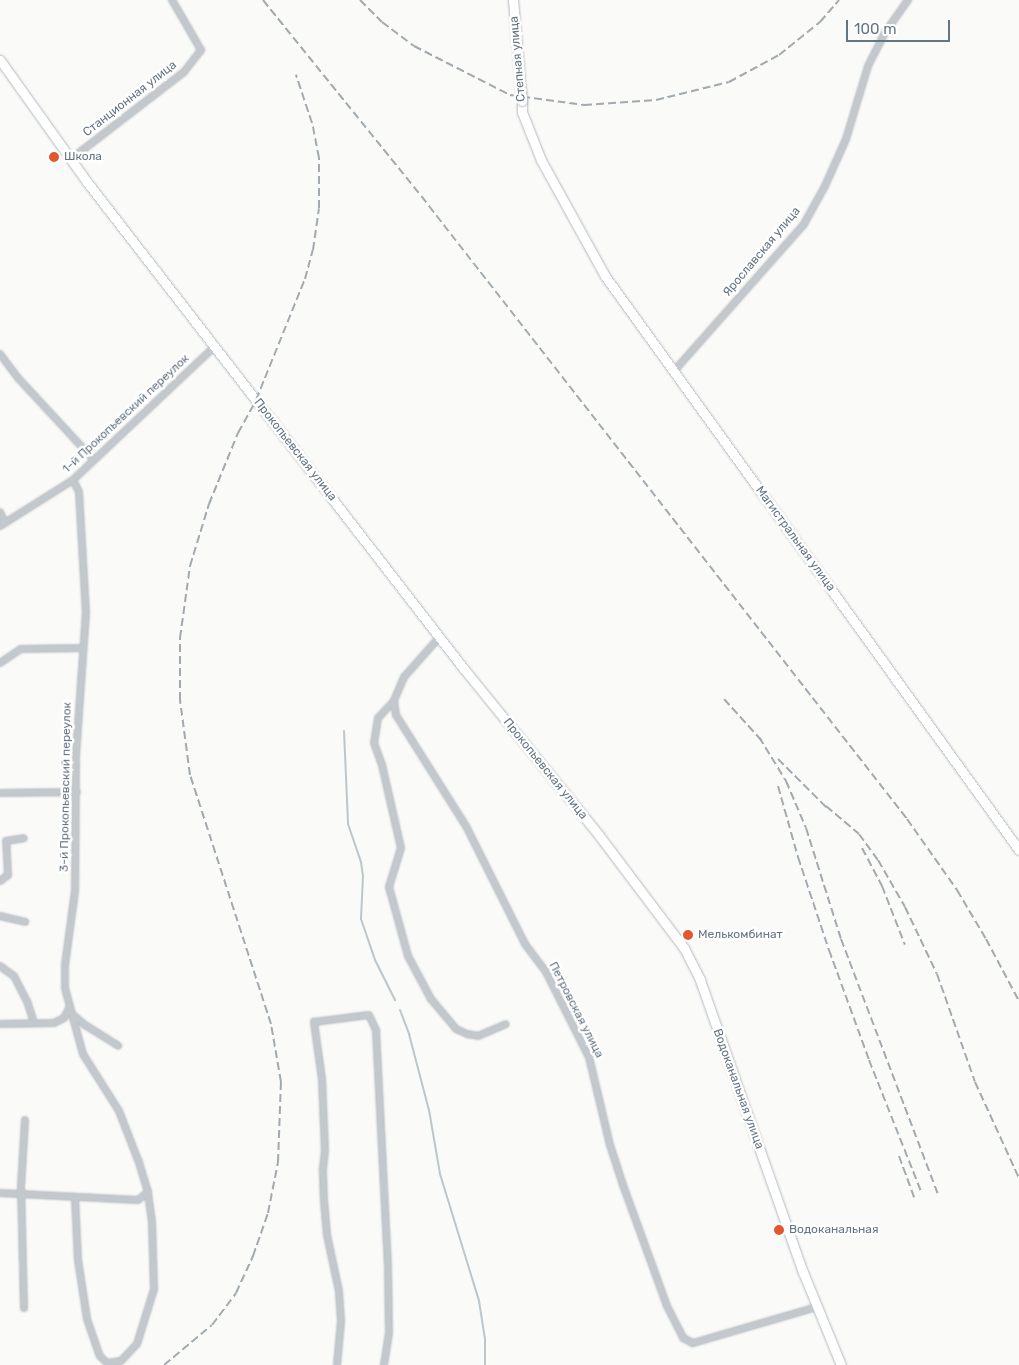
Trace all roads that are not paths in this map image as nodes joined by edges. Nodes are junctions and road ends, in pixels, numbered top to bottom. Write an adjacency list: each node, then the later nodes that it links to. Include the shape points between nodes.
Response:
1 (172, 0): 5 (street, Станционная улица, via 201,50 184,72)
2 (513, 0): 6 (main road, Степная улица, via 522,112 541,160)
3 (908, 0): 9 (street, Ярославская улица, via 884,34 868,66 846,139 826,186 804,224)
4 (0, 60): 5 (main road, Прокопьевская улица)
5 (71, 159): 7 (main road, Прокопьевская улица)
6 (577, 225): 9 (main road, Магистральная улица, via 606,276)
7 (214, 347): 10 (street, 1-й Прокопьевский переулок); 20 (main road, Прокопьевская улица, via 464,669)
8 (0, 354): 10 (street)
9 (675, 370): 22 (main road, Магистральная улица)
10 (93, 459): 11 (street, 1-й Прокопьевский переулок)
11 (73, 480): 13 (street, 1-й Прокопьевский переулок); 15 (street, 3-й Прокопьевский переулок, via 79,492 86,612)
12 (0, 512): 13 (street)
13 (2, 524)
14 (436, 641): 17 (street, via 404,677)
15 (83, 648): 16 (street, via 22,649); 18 (street, 3-й Прокопьевский переулок, via 77,720)
16 (0, 663)
17 (394, 701): 31 (street, via 378,718 374,743 401,848 389,887 408,956 431,998 456,1029 478,1036); 38 (street, Петровская улица, via 396,716 466,826 525,944 546,972 589,1057 623,1185 667,1306 683,1338 693,1343)
18 (77, 792): 19 (street); 27 (street, 3-й Прокопьевский переулок, via 75,891 65,964 65,988)
19 (0, 793)
20 (598, 834): 38 (main road, Водоканальная улица, via 684,948 700,980)
21 (24, 838): 23 (street, via 6,841 8,875)
22 (1019, 850)
23 (0, 881)
24 (0, 916): 25 (street)
25 (25, 922)
26 (0, 966): 29 (street, via 14,976)
27 (70, 1006): 28 (street, 3-й Прокопьевский переулок); 29 (street, via 64,1018 54,1023)
28 (72, 1014): 32 (street); 34 (street, 3-й Прокопьевский переулок, via 83,1054 119,1111)
29 (34, 1023): 30 (street)
30 (0, 1024)
31 (506, 1024)
32 (118, 1046)
33 (25, 1120): 36 (street)
34 (148, 1192): 37 (street, via 138,1200); 37 (street, 3-й Прокопьевский переулок, via 154,1290 137,1344 120,1361 107,1363 100,1356 87,1319 78,1260)
35 (0, 1193): 36 (street)
36 (22, 1196): 37 (street); 39 (street)
37 (75, 1197)
38 (817, 1307): 42 (main road, Водоканальная улица)
39 (24, 1308)
40 (337, 1365): 41 (street, via 340,1291 327,1235 322,1080 314,1022 370,1014 376,1030 388,1269 389,1333)
41 (384, 1365)
42 (840, 1365)

